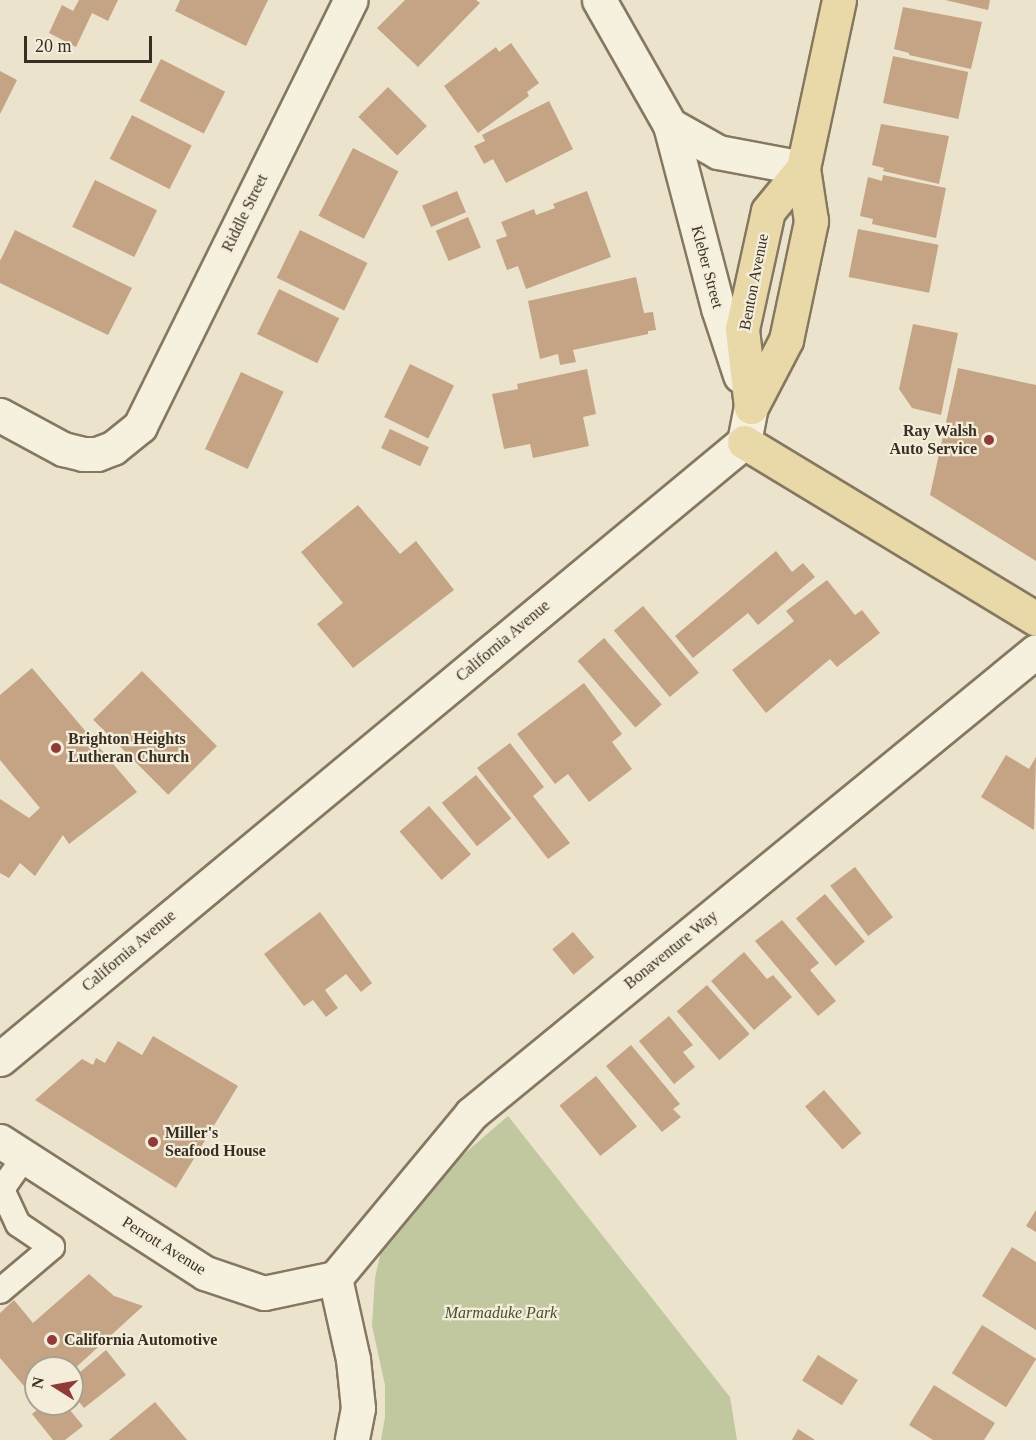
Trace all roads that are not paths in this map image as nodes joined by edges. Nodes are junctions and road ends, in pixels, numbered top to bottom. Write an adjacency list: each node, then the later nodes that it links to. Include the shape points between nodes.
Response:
1 (351, 0): 7 (street, Riddle Street, via 140,426 113,448 83,454 63,449)
2 (599, 0): 4 (street, Kleber Street)
3 (839, 0): 5 (main road, Benton Avenue)
4 (670, 125): 5 (street, Kleber Street, via 717,153); 6 (street, Kleber Street, via 718,308)
5 (802, 168): 6 (main road, Benton Avenue, via 811,221 786,340); 6 (main road, Benton Avenue, via 768,211 742,329)
6 (751, 407): 8 (street, Benton Avenue)
7 (0, 415)
8 (744, 442): 9 (main road); 11 (street, California Avenue)
9 (1036, 619)
10 (1036, 651): 13 (street, Bonaventure Way, via 471,1114)
11 (0, 1059)
12 (12, 1149): 13 (street, Perrott Avenue, via 205,1273 264,1293); 14 (lane, via 2,1189 18,1224 52,1247)
13 (335, 1278): 15 (street, via 353,1359 358,1408)
14 (0, 1291)
15 (352, 1440)

